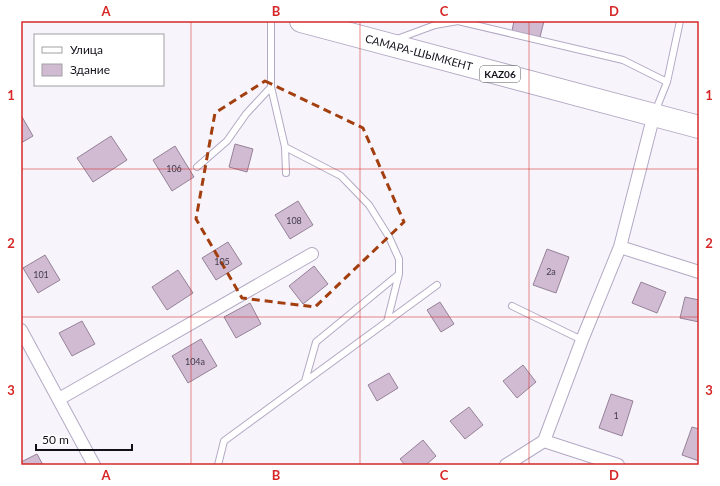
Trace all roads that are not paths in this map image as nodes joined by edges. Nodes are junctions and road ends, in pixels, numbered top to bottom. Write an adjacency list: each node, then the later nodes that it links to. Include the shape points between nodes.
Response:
1 (271, 21): 6 (lane)
2 (301, 21): 4 (highway, САМАРА-ШЫМКЕНТ / KАZ06)
3 (680, 21): 5 (lane)
4 (386, 44): 5 (lane, via 423,28 458,21 623,60); 7 (highway, САМАРА-ШЫМКЕНТ / KАZ06)
5 (667, 82): 7 (lane)
6 (270, 87): 9 (lane); 10 (lane, via 227,140)
7 (654, 114): 8 (highway, САМАРА-ШЫМКЕНТ / KАZ06); 12 (street)
8 (699, 127)
9 (285, 147): 11 (lane); 15 (lane, via 341,176 369,205 396,252 399,259)
10 (197, 167)
11 (286, 173)
12 (620, 247): 14 (street); 20 (street)
13 (312, 254): 22 (street)
14 (699, 272)
15 (399, 274): 18 (lane); 21 (lane, via 316,342)
16 (437, 285): 18 (lane)
17 (512, 306): 20 (lane)
18 (387, 322): 21 (lane)
19 (21, 330): 22 (street)
20 (582, 340): 23 (street)
21 (305, 381): 25 (lane, via 224,441)
22 (59, 399): 24 (street)
23 (544, 441): 26 (street); 27 (street)
24 (94, 465)
25 (218, 465)
26 (506, 465)
27 (618, 465)

